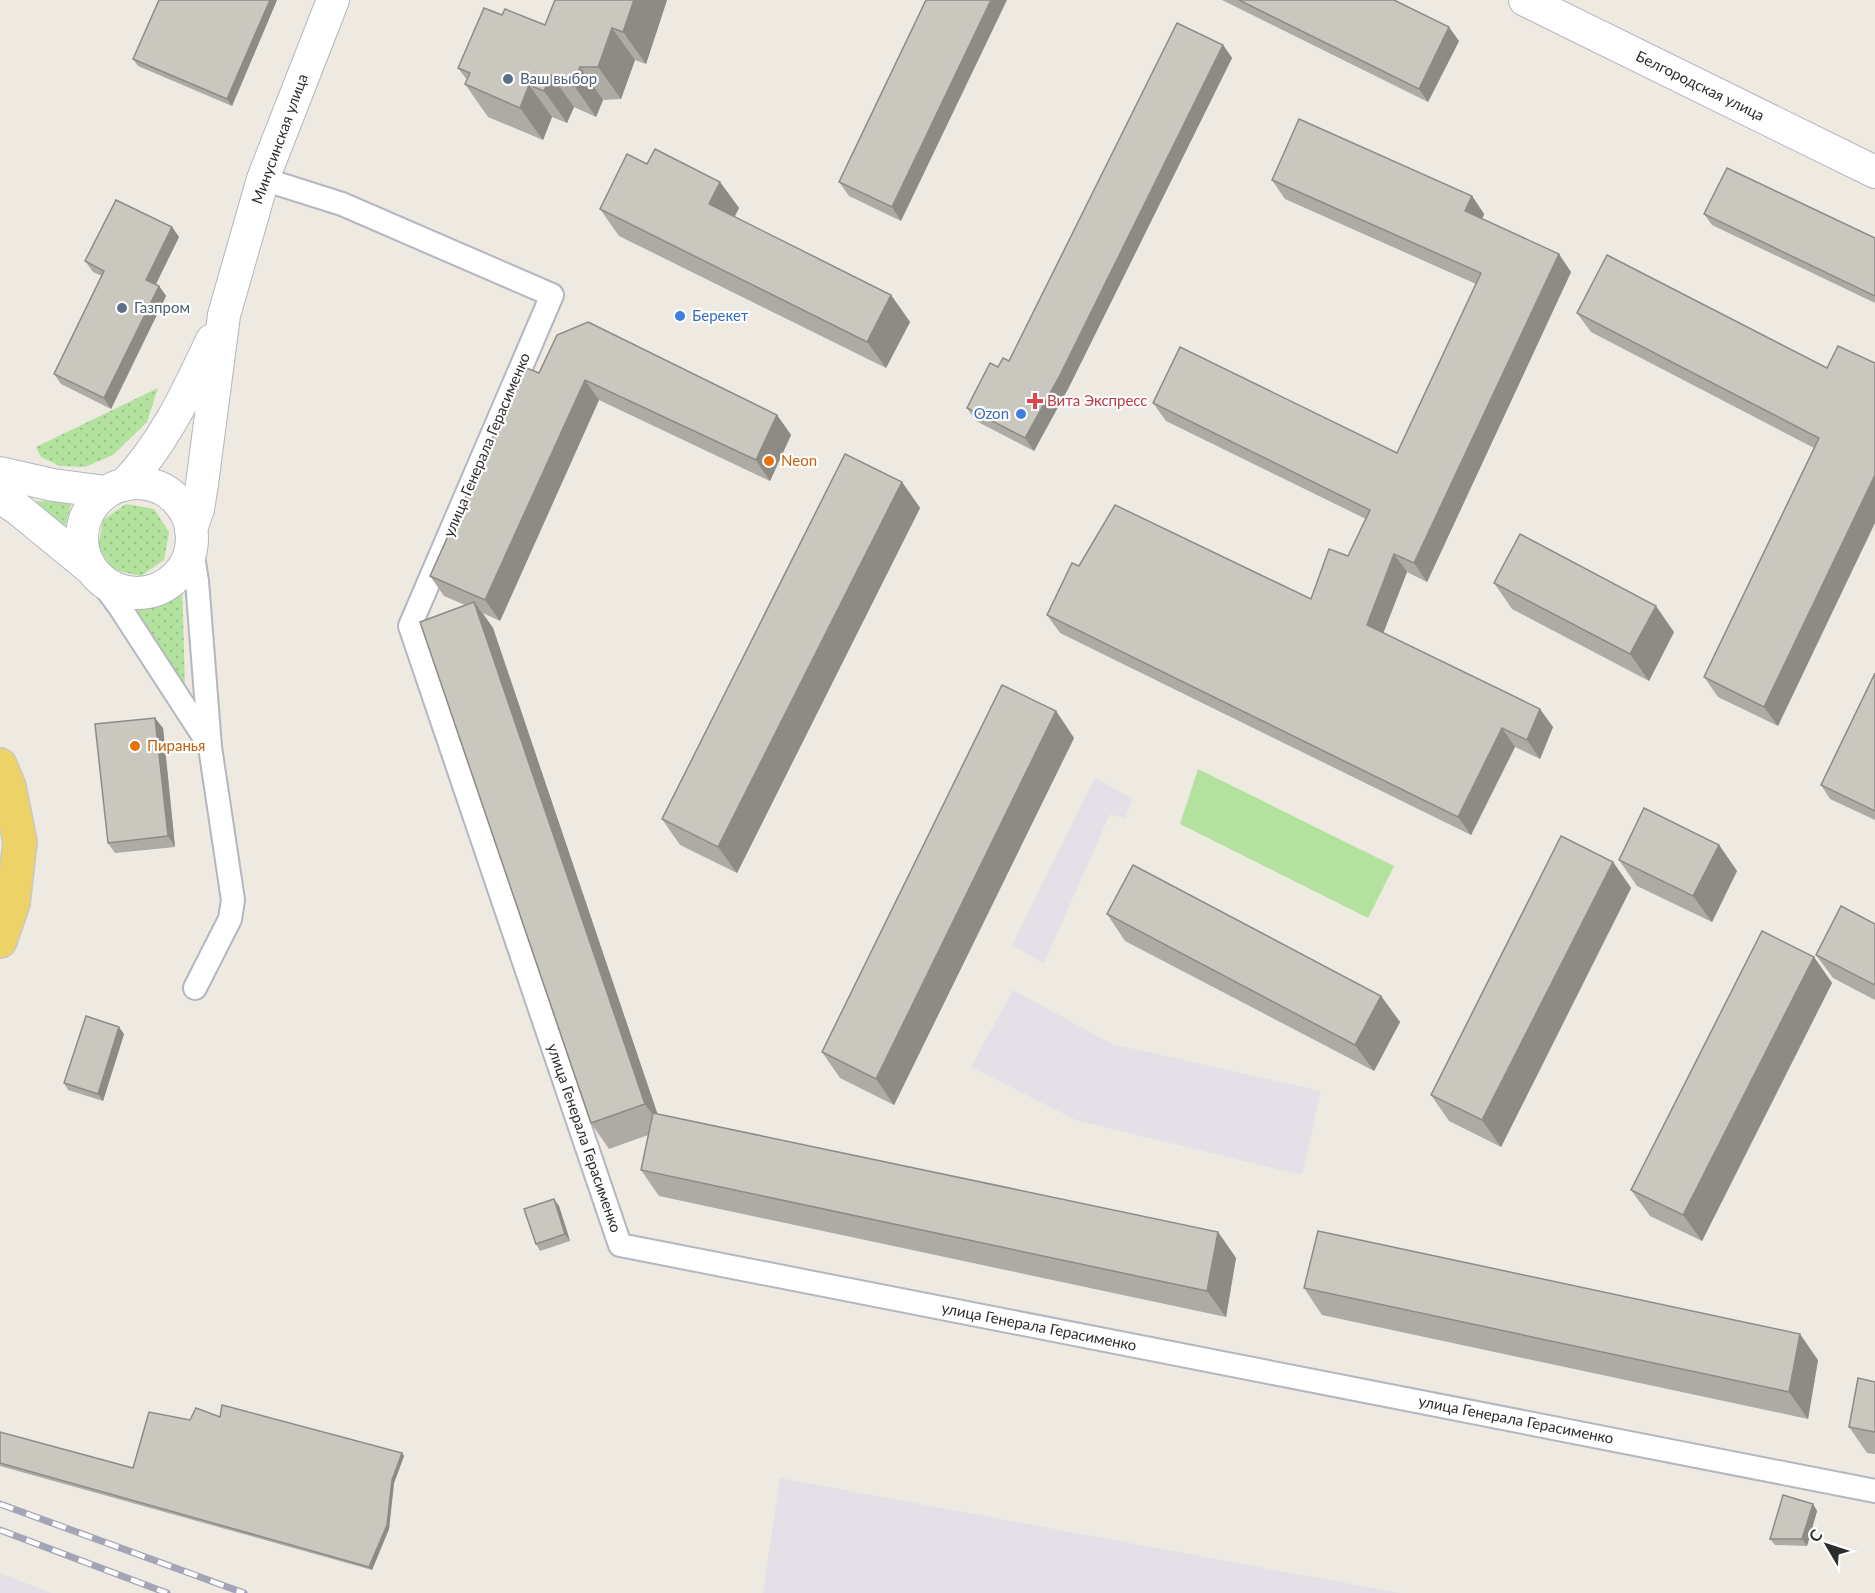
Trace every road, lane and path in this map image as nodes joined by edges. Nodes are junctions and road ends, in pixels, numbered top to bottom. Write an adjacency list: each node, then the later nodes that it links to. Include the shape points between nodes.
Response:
1 (333, 0): 4 (main road, Минусинская улица)
2 (1524, 0): 3 (main road, Белгородская улица)
3 (1875, 172)
4 (263, 179): 5 (main road, Минусинская улица); 15 (street, улица Генерала Герасименко, via 342,204 552,295 410,626 620,1245)
5 (224, 315): 7 (main road, Минусинская улица, via 181,405 140,468); 9 (main road, Минусинская улица, via 202,484)
6 (0, 473): 7 (main road, via 53,485)
7 (115, 488): 9 (main road, via 139,483 167,492 182,508); 10 (main road, via 94,504 85,519 83,552)
8 (0, 497): 10 (main road)
9 (191, 537): 10 (main road, via 180,572 156,589 126,592 112,587); 11 (street)
10 (95, 573): 11 (street)
11 (210, 747): 14 (street, via 233,900 230,919)
12 (0, 765): 13 (main road, via 9,787 20,842 13,903)
13 (0, 940)
14 (195, 988)
15 (1875, 1491)

